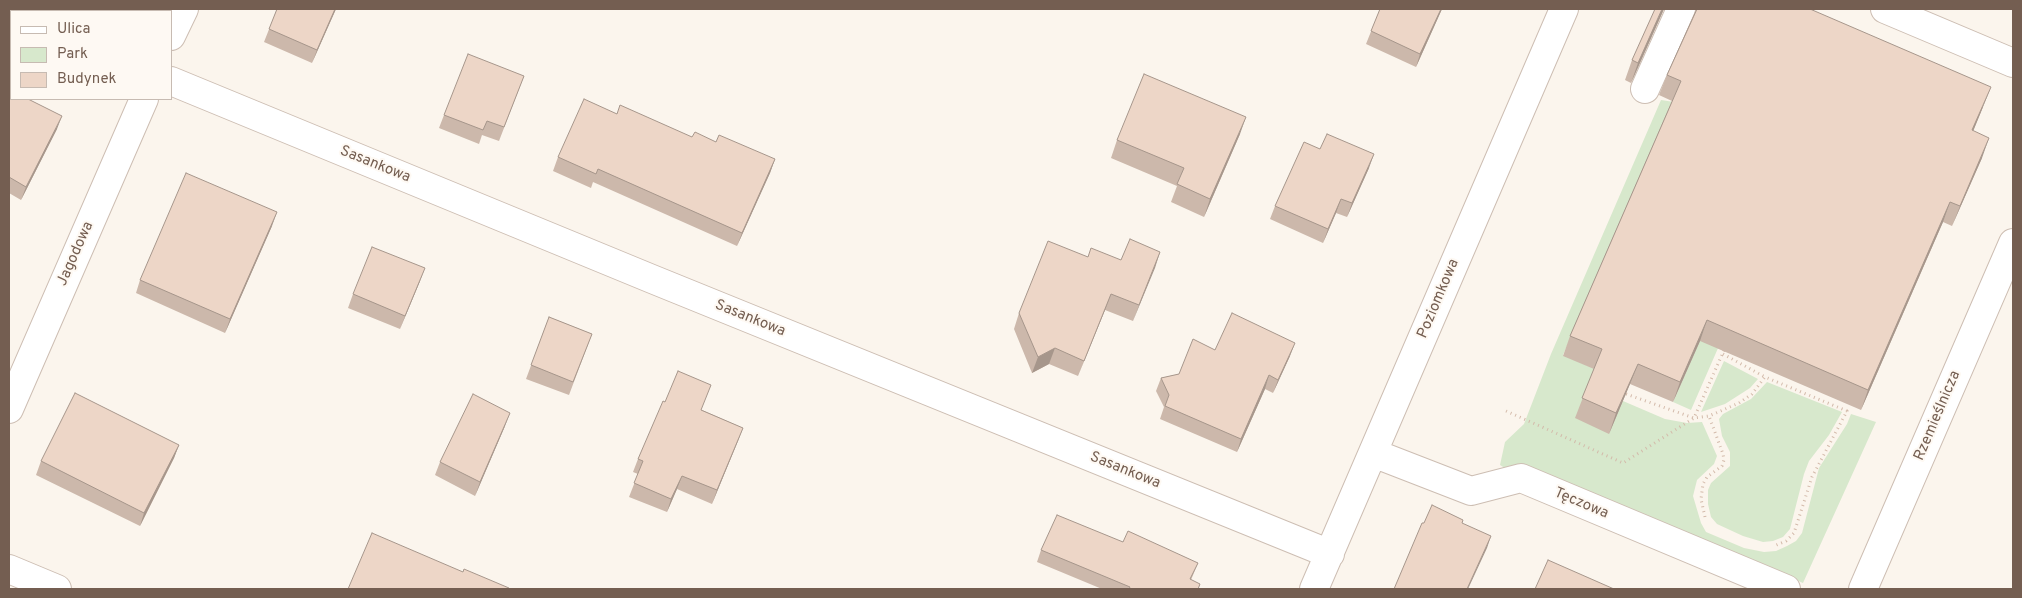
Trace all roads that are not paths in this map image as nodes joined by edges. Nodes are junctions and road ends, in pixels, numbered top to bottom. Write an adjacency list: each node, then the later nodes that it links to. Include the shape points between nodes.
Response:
1 (184, 9): 5 (street)
2 (1564, 9): 12 (street, Poziomkowa)
3 (1681, 9): 8 (street)
4 (1885, 9): 6 (street)
5 (172, 34)
6 (2013, 63)
7 (172, 81): 13 (street, Sasankowa)
8 (1645, 89)
9 (144, 100): 11 (street, Jagodowa)
10 (2013, 243): 18 (street, Rzemieślnicza)
11 (9, 409)
12 (1373, 453): 13 (street, Poziomkowa); 17 (street, Tęczowa, via 1471,490 1521,478)
13 (1330, 554): 16 (street, Poziomkowa)
14 (9, 569): 15 (street)
15 (57, 589)
16 (1314, 589)
17 (1786, 589)
18 (1864, 589)

